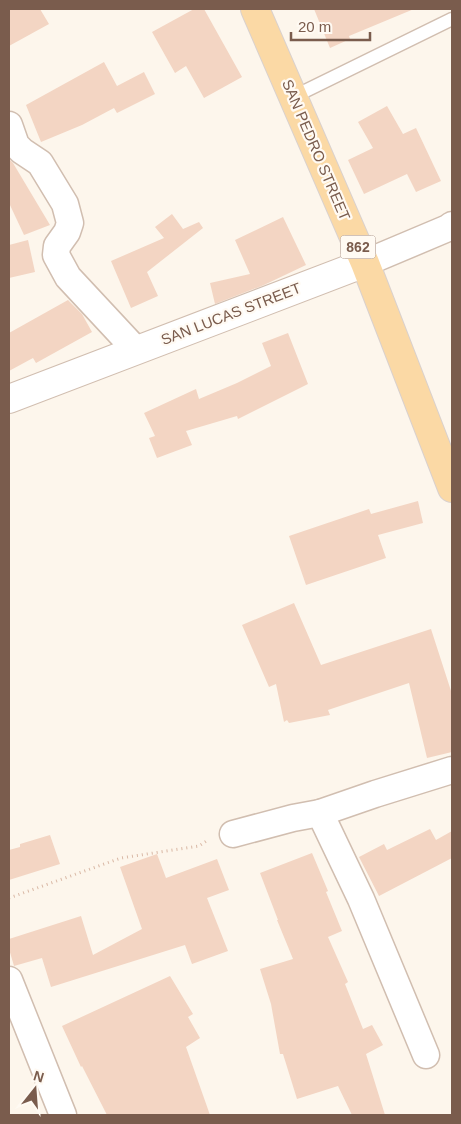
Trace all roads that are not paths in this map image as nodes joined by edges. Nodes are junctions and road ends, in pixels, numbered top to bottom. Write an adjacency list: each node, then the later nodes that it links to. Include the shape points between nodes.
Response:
1 (255, 9): 3 (main road, SAN PEDRO STREET / 862)
2 (452, 19): 3 (lane)
3 (293, 97): 6 (main road, SAN PEDRO STREET / 862)
4 (9, 125): 7 (street, via 16,144 40,163 65,204 70,223 57,246 56,255 62,267)
5 (452, 225): 6 (street, SAN LUCAS STREET)
6 (365, 263): 7 (street, SAN LUCAS STREET); 9 (main road, SAN PEDRO STREET / 862)
7 (136, 350): 8 (street, SAN LUCAS STREET)
8 (9, 400)
9 (452, 488)
10 (452, 770): 11 (street)
11 (320, 813): 12 (street); 14 (street, via 360,898)
12 (233, 834)
13 (9, 980): 15 (street)
14 (426, 1055)
15 (63, 1115)

